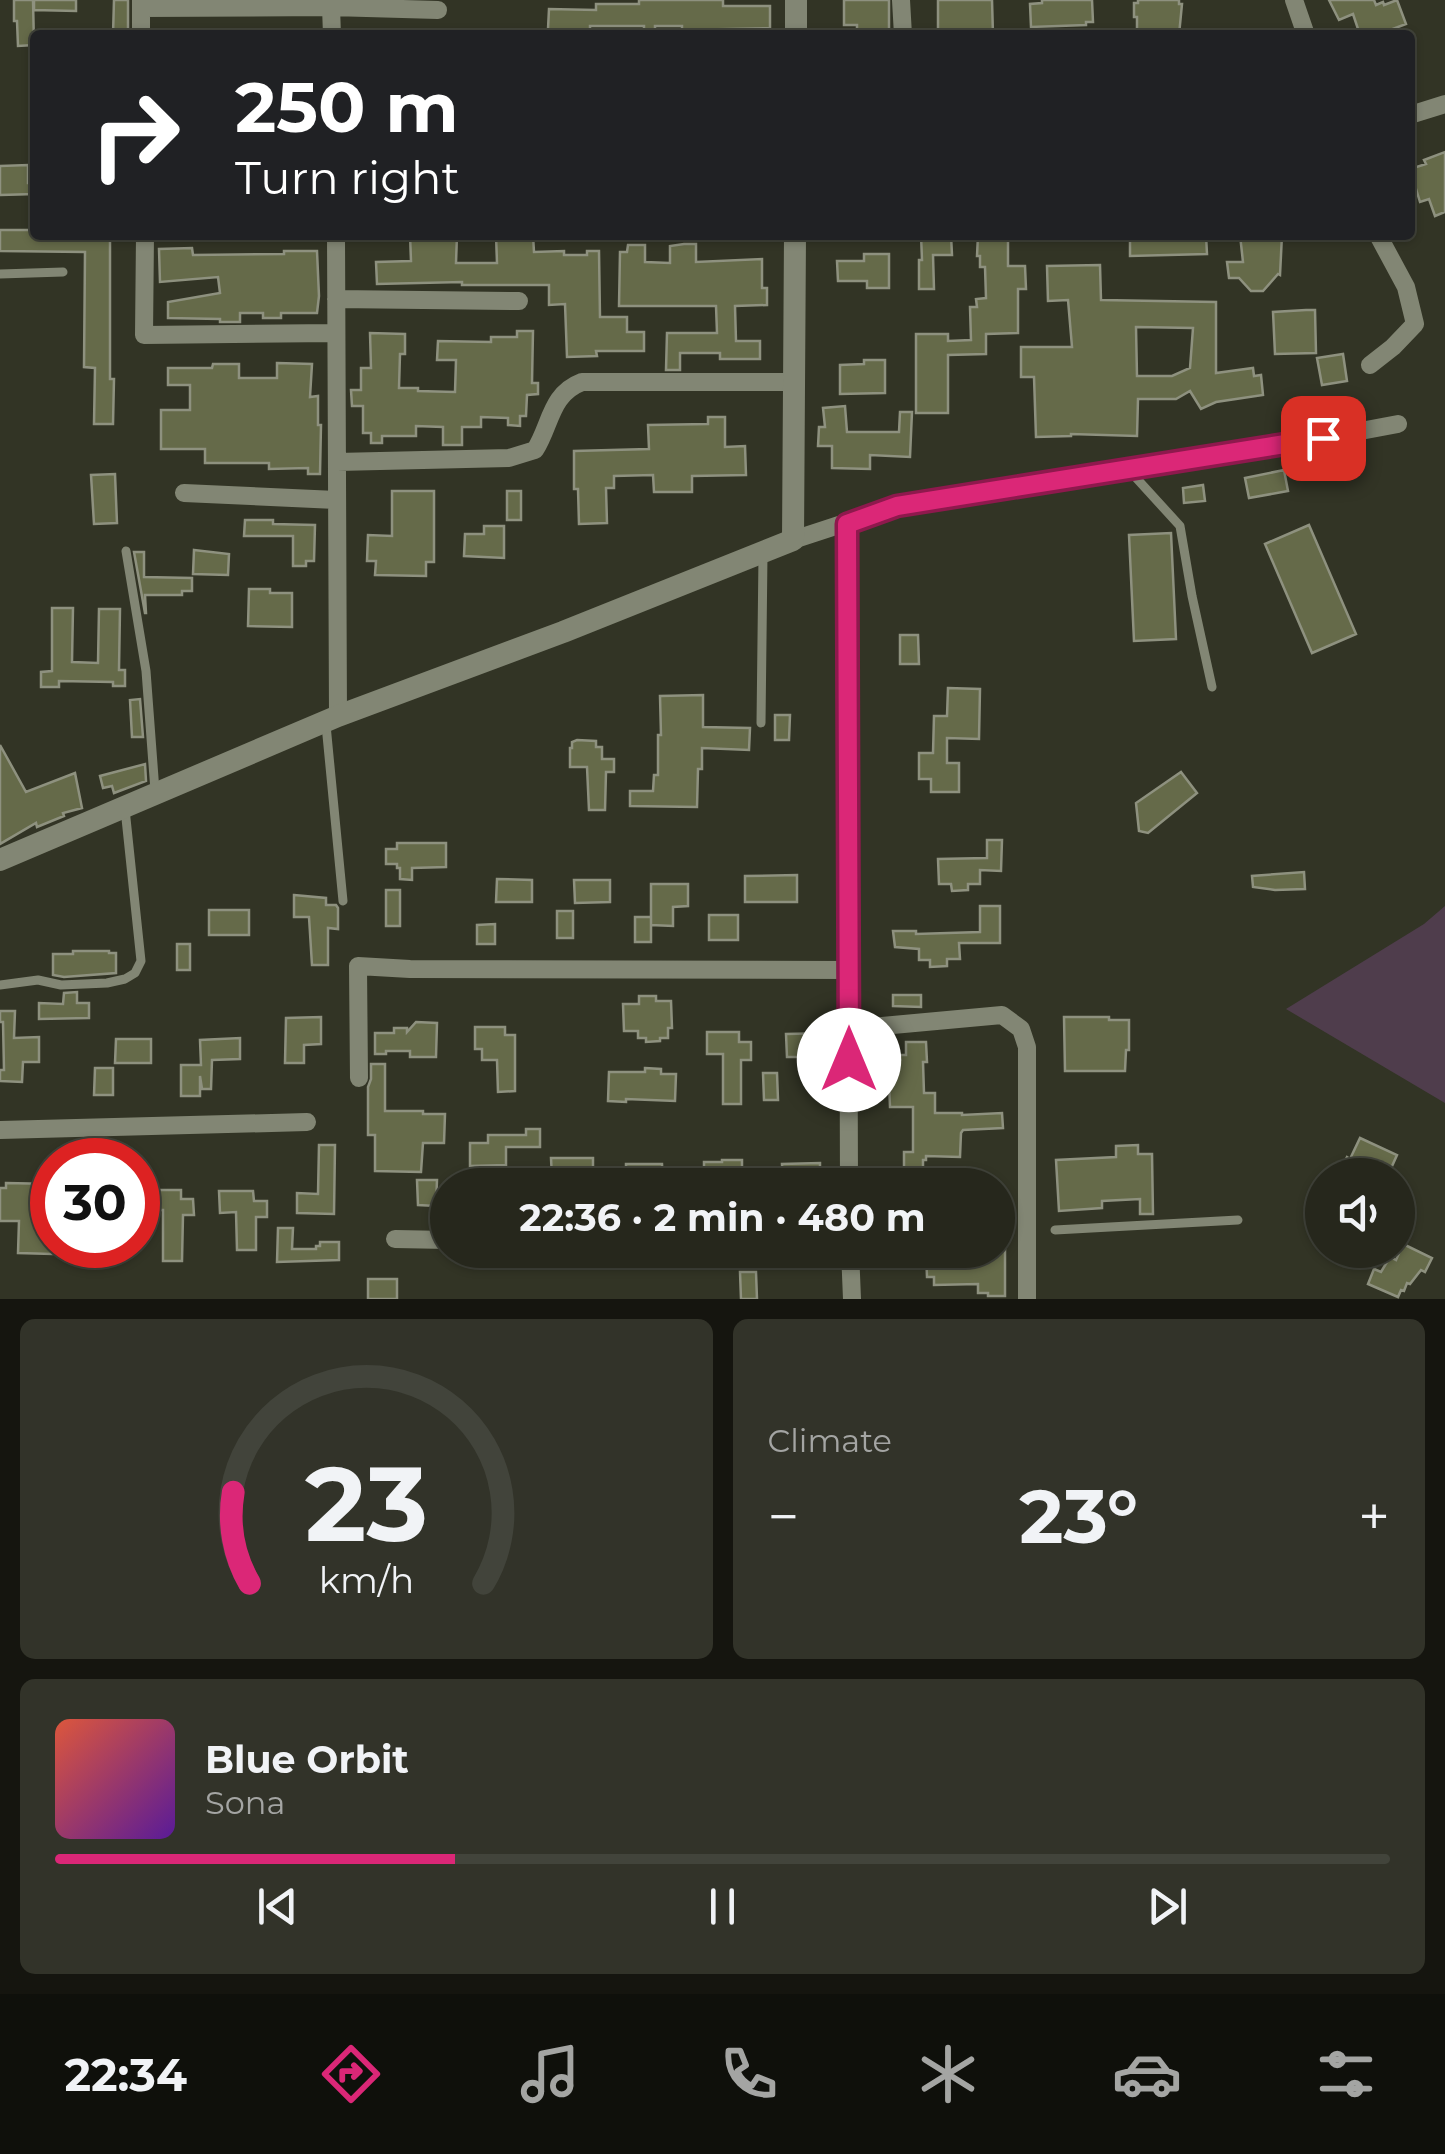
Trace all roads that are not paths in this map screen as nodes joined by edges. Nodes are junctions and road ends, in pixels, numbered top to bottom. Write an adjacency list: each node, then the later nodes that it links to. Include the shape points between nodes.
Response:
1 (796, 0): 9 (street)
2 (902, 0): 10 (street)
3 (1294, 0): 11 (street)
4 (140, 4): 5 (street); 7 (street)
5 (331, 6): 6 (street); 8 (street)
6 (438, 10)
7 (141, 30)
8 (332, 30)
9 (796, 30)
10 (902, 30)
11 (1304, 30)
12 (1445, 104): 13 (street)
13 (1415, 113)
14 (145, 240): 22 (street, via 144,335)
15 (336, 240): 20 (street)
16 (794, 240): 24 (street)
17 (1381, 240): 23 (street, via 1406,288 1415,324)
18 (63, 272): 19 (lane)
19 (0, 274)
20 (336, 299): 21 (street); 22 (street)
21 (519, 301)
22 (335, 333): 26 (street)
23 (1370, 365)
24 (794, 382): 26 (street, via 582,382 558,400 535,450 509,458); 31 (street)
25 (1398, 424): 27 (street)
26 (337, 462): 29 (street)
27 (1128, 469): 30 (street, via 897,506); 34 (lane, via 1180,526)
28 (184, 493): 29 (street)
29 (336, 500): 35 (street)
30 (847, 524): 31 (street); 41 (street)
31 (793, 540): 33 (street)
32 (126, 551): 37 (lane, via 146,671)
33 (763, 553): 35 (street); 36 (lane)
34 (1212, 687)
35 (332, 718): 37 (street); 40 (lane)
36 (761, 723)
37 (155, 794): 38 (street)
38 (124, 806): 39 (street); 42 (lane, via 140,961 135,973 107,983)
39 (0, 860)
40 (343, 901)
41 (849, 970): 43 (street); 44 (street, via 358,966)
42 (0, 985)
43 (849, 1029): 47 (street); 54 (street, via 1002,1015 1021,1029 1034,1230)
44 (358, 1078)
45 (307, 1122): 46 (street)
46 (0, 1130)
47 (850, 1168)
48 (1238, 1220): 49 (lane)
49 (1055, 1230)
50 (395, 1239): 51 (street)
51 (430, 1240)
52 (851, 1268): 53 (street)
53 (852, 1299)
54 (1027, 1299)

